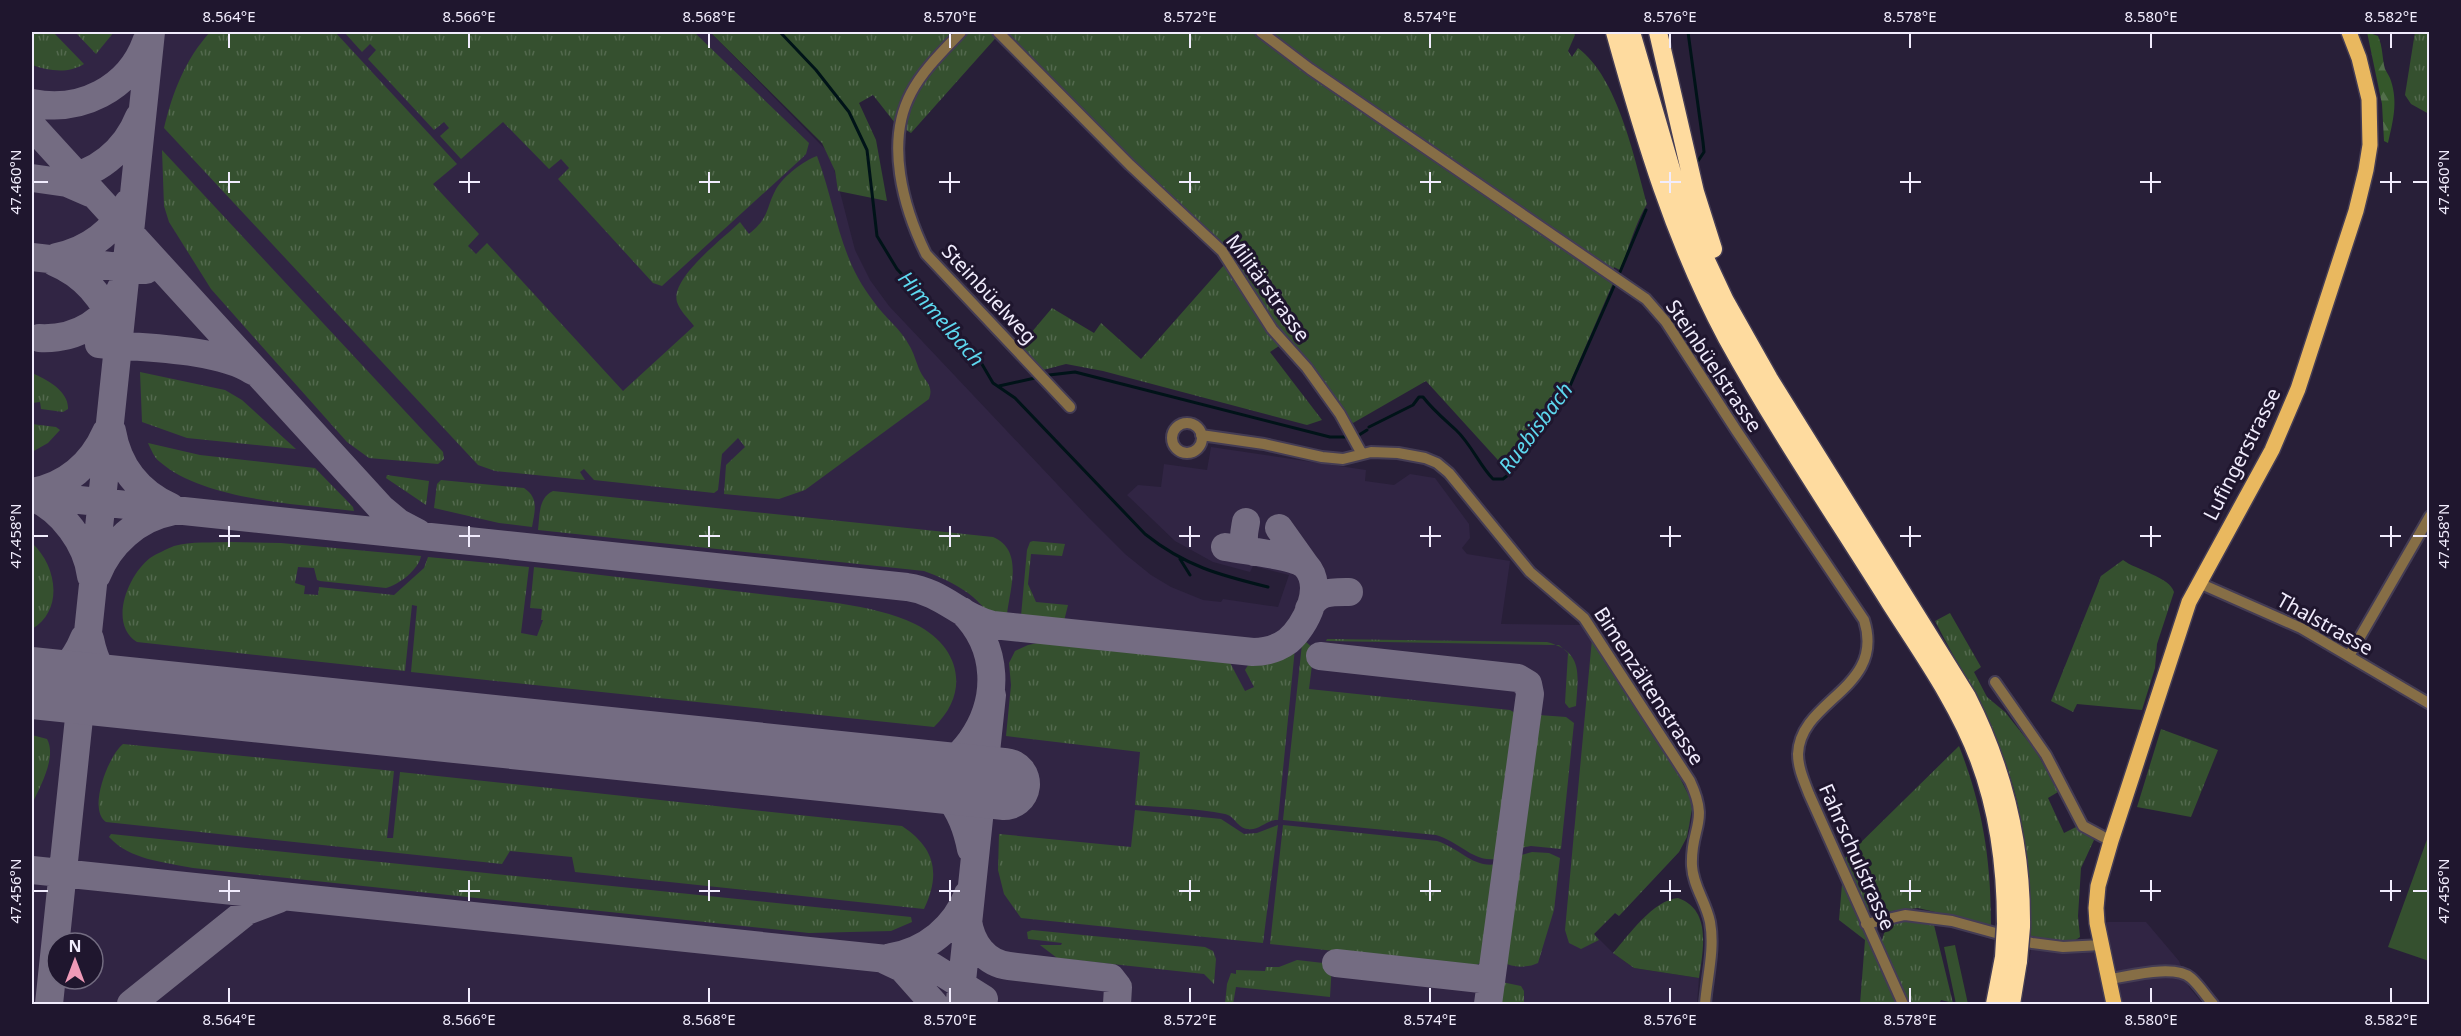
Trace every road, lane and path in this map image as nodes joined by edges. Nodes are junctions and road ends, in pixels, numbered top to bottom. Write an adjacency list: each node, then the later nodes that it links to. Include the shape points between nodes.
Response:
1 (961, 32): 9 (street, Steinbüelweg, via 919,80 905,106 898,148 904,190 927,254)
2 (998, 32): 11 (street, Militärstrasse, via 1222,251 1272,329 1340,414)
3 (1261, 32): 17 (street, Steinbüelstrasse, via 1623,282 1646,299 1666,322 1864,620 1869,635 1861,669)
4 (1615, 32): 20 (highway, via 1664,197 1714,313 1967,732 1997,822)
5 (1631, 32): 8 (highway, via 1682,203)
6 (1658, 32): 8 (highway, via 1698,201)
7 (2349, 32): 13 (main road, Lufingerstrasse, via 2367,90 2370,117 2369,158 2356,211 2322,322 2285,420)
8 (1738, 325): 20 (highway, via 1979,721 2012,819 2021,884)
9 (1070, 407)
10 (1202, 435): 11 (street, Bimenzältenstrasse, via 1322,457 1343,459)
11 (1362, 454): 24 (street, Bimenzältenstrasse, via 1398,453 1425,458 1443,467 1530,572 1584,618 1690,781 1700,811 1693,876 1710,921)
12 (2430, 516): 14 (street)
13 (2199, 583): 14 (street, Thalstrasse, via 2294,625); 18 (main road, Lufingerstrasse, via 2184,617)
14 (2349, 656): 16 (street, Thalstrasse)
15 (1995, 682): 18 (street, via 2046,755 2083,826)
16 (2430, 704)
17 (1811, 723): 19 (street, Fahrschulstrasse, via 1801,737 1801,773)
18 (2111, 841): 21 (main road, Lufingerstrasse, via 2097,886 2097,923)
19 (1866, 924): 21 (street, via 1905,915 1952,921 2032,943 2063,947); 25 (street, Fahrschulstrasse)
20 (2013, 926): 22 (highway, bridge)
21 (2102, 945): 23 (main road, Lufingerstrasse)
22 (2011, 959): 26 (highway); 27 (highway)
23 (2110, 980): 28 (main road, Lufingerstrasse); 29 (street, via 2178,972 2190,977)
24 (1705, 1005)
25 (1903, 1005)
26 (1995, 1005)
27 (2011, 1005)
28 (2114, 1005)
29 (2213, 1005)

